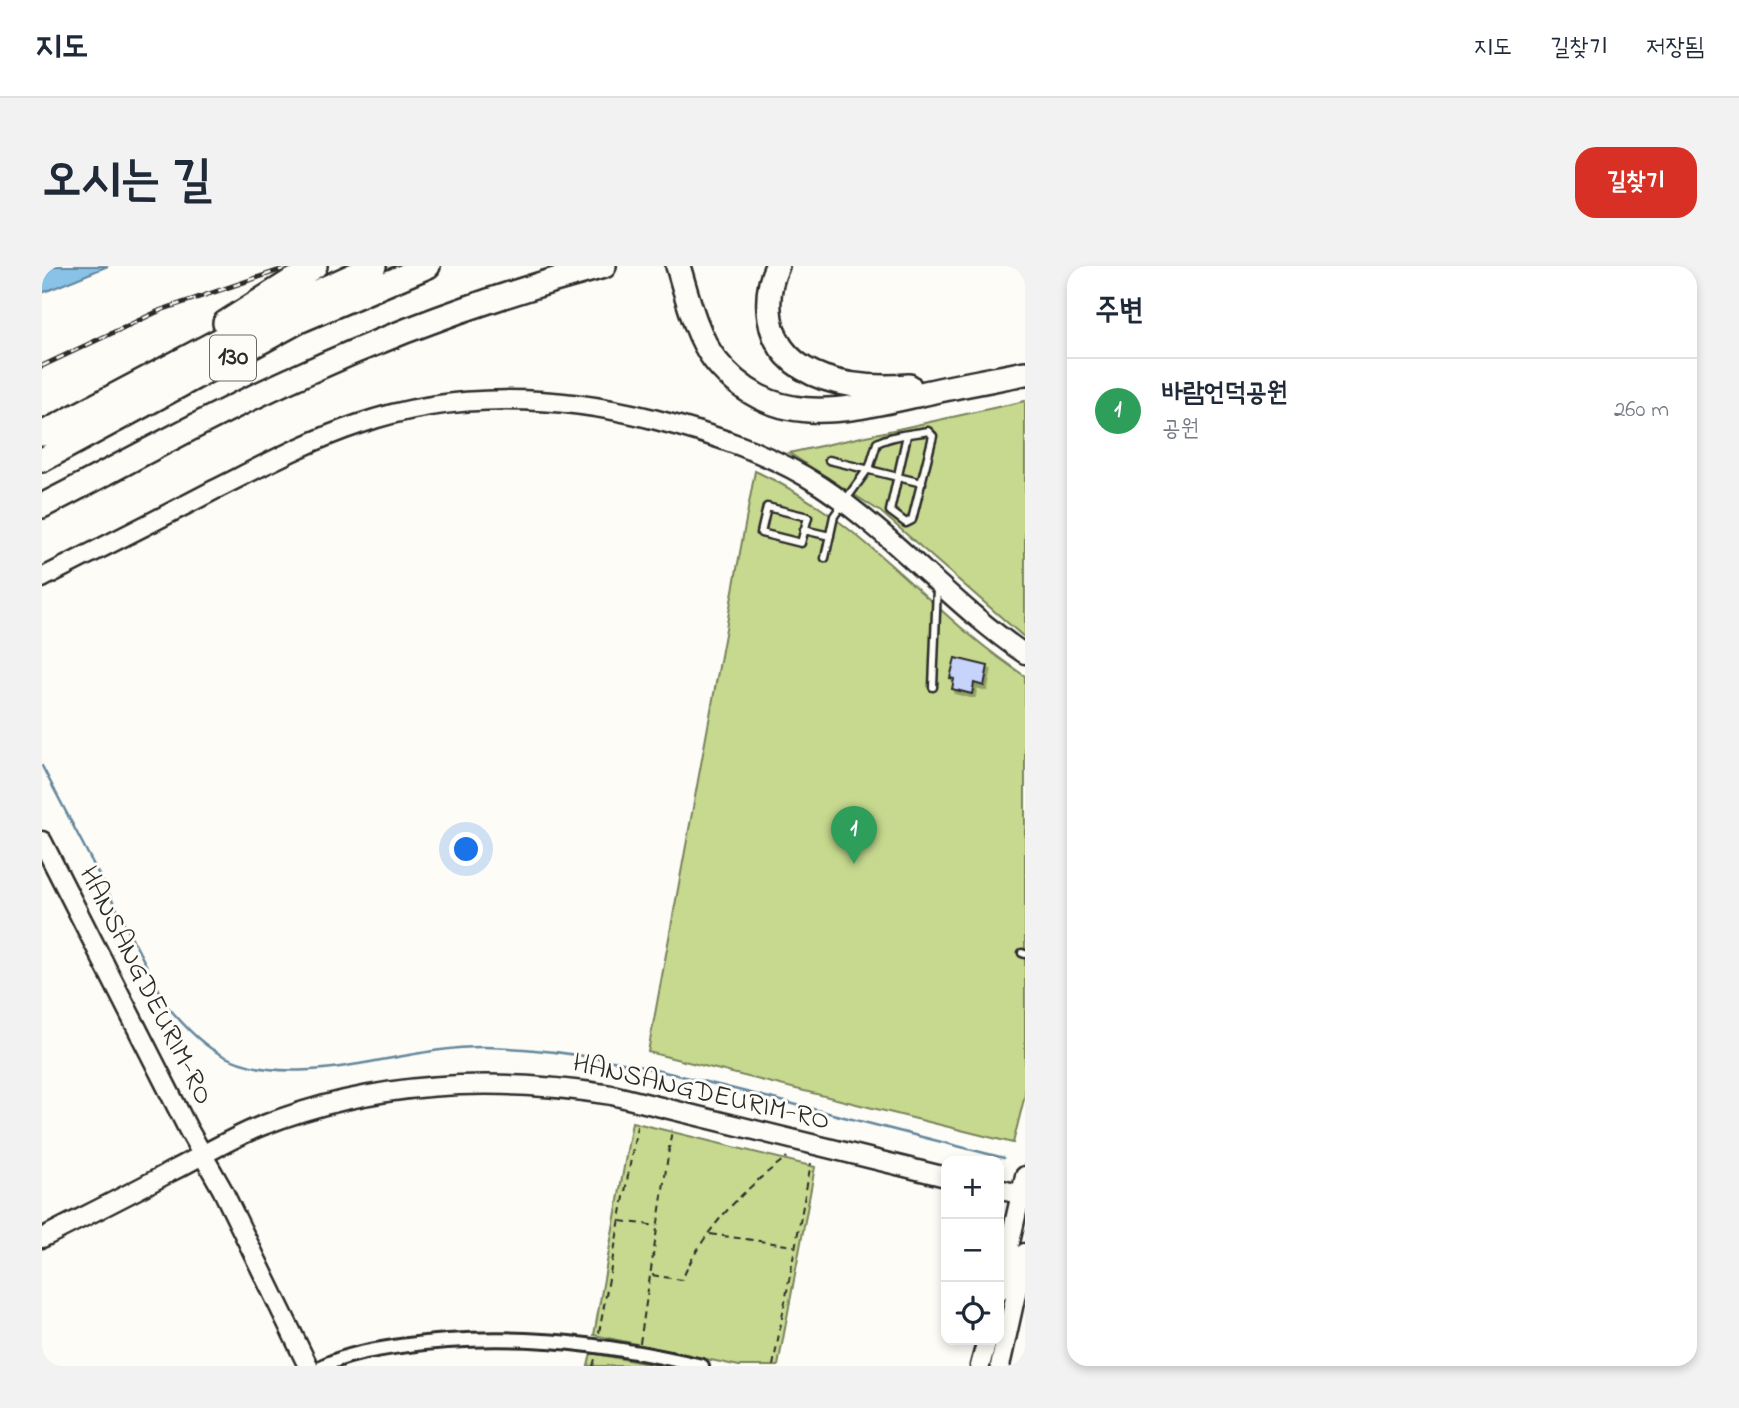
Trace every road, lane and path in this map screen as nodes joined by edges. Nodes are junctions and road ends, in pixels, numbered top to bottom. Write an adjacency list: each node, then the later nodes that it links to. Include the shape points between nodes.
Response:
1 (315, 266): 9 (highway, 130)
2 (374, 266): 9 (highway, 130, via 277,310)
3 (428, 266): 12 (highway, 130, via 301,320)
4 (604, 266): 18 (highway, 130, via 536,284 297,376)
5 (678, 266): 8 (highway, via 713,358 738,384 764,400 796,410 830,412)
6 (777, 267): 7 (highway, via 768,306 772,328 792,360 807,372 863,386 907,386)
7 (1025, 361)
8 (1025, 373)
9 (104, 400): 10 (highway, 130)
10 (42, 434)
11 (907, 435): 14 (lane, via 877,443); 15 (lane); 16 (lane, via 928,431 933,436)
12 (42, 460)
13 (829, 460): 14 (lane)
14 (868, 469): 15 (lane); 17 (lane)
15 (898, 477): 16 (lane); 16 (lane, via 890,511 906,523 912,520)
16 (922, 483)
17 (844, 502): 20 (lane, via 834,516); 22 (street, via 780,463 688,428 593,406 472,402 398,413 297,448); 23 (street)
18 (42, 506)
19 (804, 530): 19 (lane, via 808,517 767,507 761,533 801,543); 20 (lane)
20 (830, 536): 21 (lane)
21 (825, 558)
22 (42, 578)
23 (939, 582): 24 (street); 25 (lane)
24 (1025, 654)
25 (933, 687)
26 (42, 841): 29 (street, HANSANGDEURIM-RO)
27 (638, 1121): 36 (path)
28 (672, 1129): 37 (path)
29 (202, 1155): 32 (street, HANSANGDEURIM-RO, via 260,1127 331,1103 396,1089 491,1082 612,1095); 39 (street, HANSANGDEURIM-RO); 48 (street, HANSANGDEURIM-RO)
30 (787, 1157): 38 (path, via 733,1203)
31 (811, 1163): 40 (path)
32 (941, 1176)
33 (1025, 1176): 35 (street)
34 (1004, 1190): 35 (street)
35 (1023, 1195): 43 (street)
36 (620, 1221): 37 (path); 44 (path)
37 (658, 1227): 42 (path)
38 (709, 1234): 40 (path); 42 (path, via 682,1279)
39 (42, 1238)
40 (796, 1246): 52 (path)
41 (1025, 1252): 54 (street)
42 (651, 1274): 45 (path)
43 (1001, 1282)
44 (599, 1337)
45 (640, 1344)
46 (986, 1345): 53 (street)
47 (596, 1354): 50 (path)
48 (308, 1366)
49 (323, 1366): 51 (street, via 345,1357 412,1345 521,1338 597,1344)
50 (593, 1366)
51 (702, 1366)
52 (774, 1366)
53 (980, 1366)
54 (1000, 1366)

